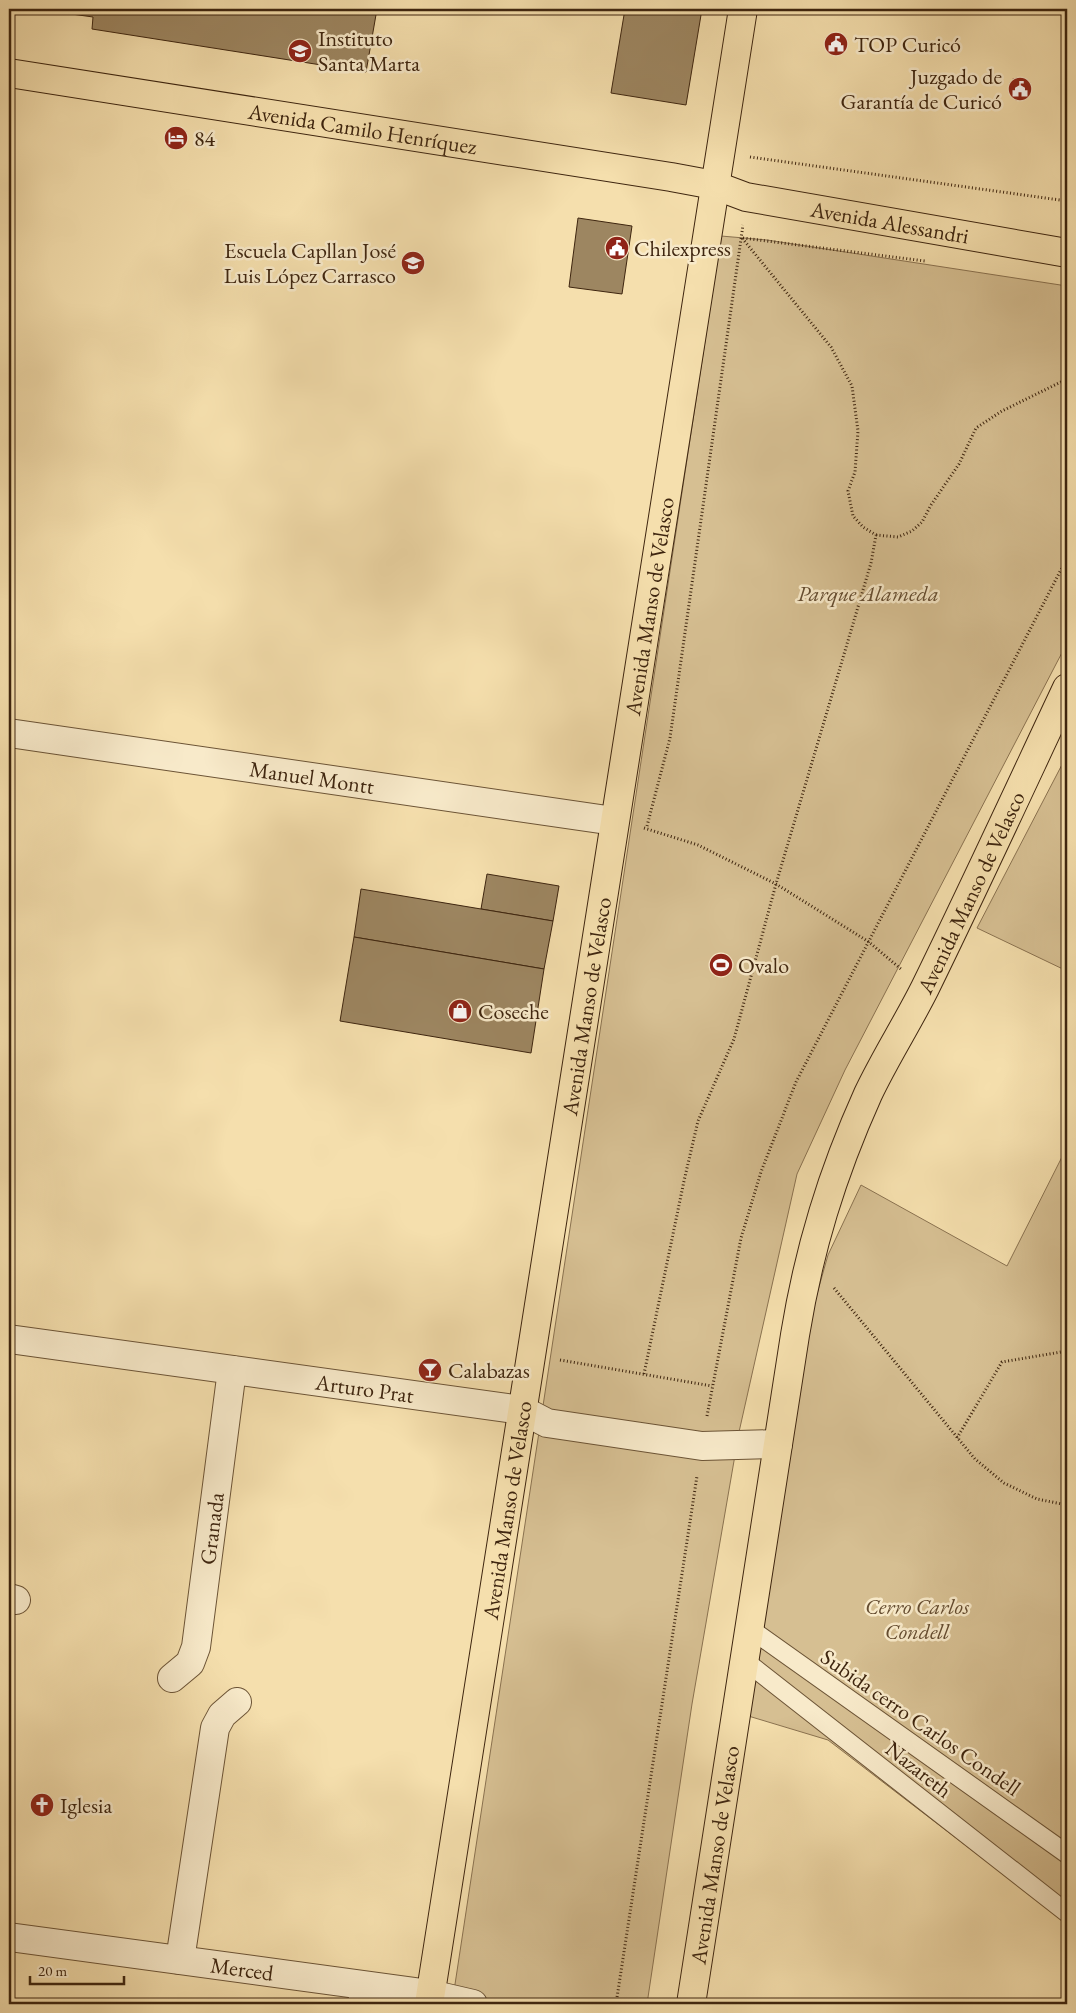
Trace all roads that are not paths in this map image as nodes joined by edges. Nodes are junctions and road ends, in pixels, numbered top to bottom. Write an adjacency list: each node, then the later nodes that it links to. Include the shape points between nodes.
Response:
1 (743, 9): 3 (main road, Avenida Manso de Velasco)
2 (9, 73): 3 (main road, Avenida Camilo Henríquez)
3 (714, 186): 4 (main road, Avenida Alessandri, via 746,197); 7 (main road, Avenida Manso de Velasco)
4 (1067, 253)
5 (1067, 688): 11 (main road, Avenida Manso de Velasco, via 924,989 869,1092 840,1160 801,1297)
6 (9, 733): 7 (street, Manuel Montt)
7 (614, 821): 10 (main road, Avenida Manso de Velasco)
8 (9, 1339): 9 (street, Arturo Prat)
9 (232, 1370): 10 (street, Arturo Prat); 14 (street, Granada, via 196,1647 190,1663)
10 (522, 1410): 11 (street, Arturo Prat, via 547,1423 702,1446); 21 (main road, Avenida Manso de Velasco)
11 (778, 1444): 12 (main road, Avenida Manso de Velasco)
12 (749, 1628): 13 (main road, Avenida Manso de Velasco); 16 (lane, Subida cerro Carlos Condell)
13 (744, 1660): 17 (lane, Nazareth); 23 (main road, Avenida Manso de Velasco)
14 (172, 1678)
15 (237, 1702): 19 (street, via 222,1715 215,1728)
16 (1067, 1854)
17 (1067, 1913)
18 (9, 1937): 19 (street, Merced)
19 (180, 1960): 20 (street, Merced)
20 (358, 1994): 21 (street, Merced)
21 (429, 1999): 22 (street, Merced)
22 (473, 2004)
23 (691, 2004)

